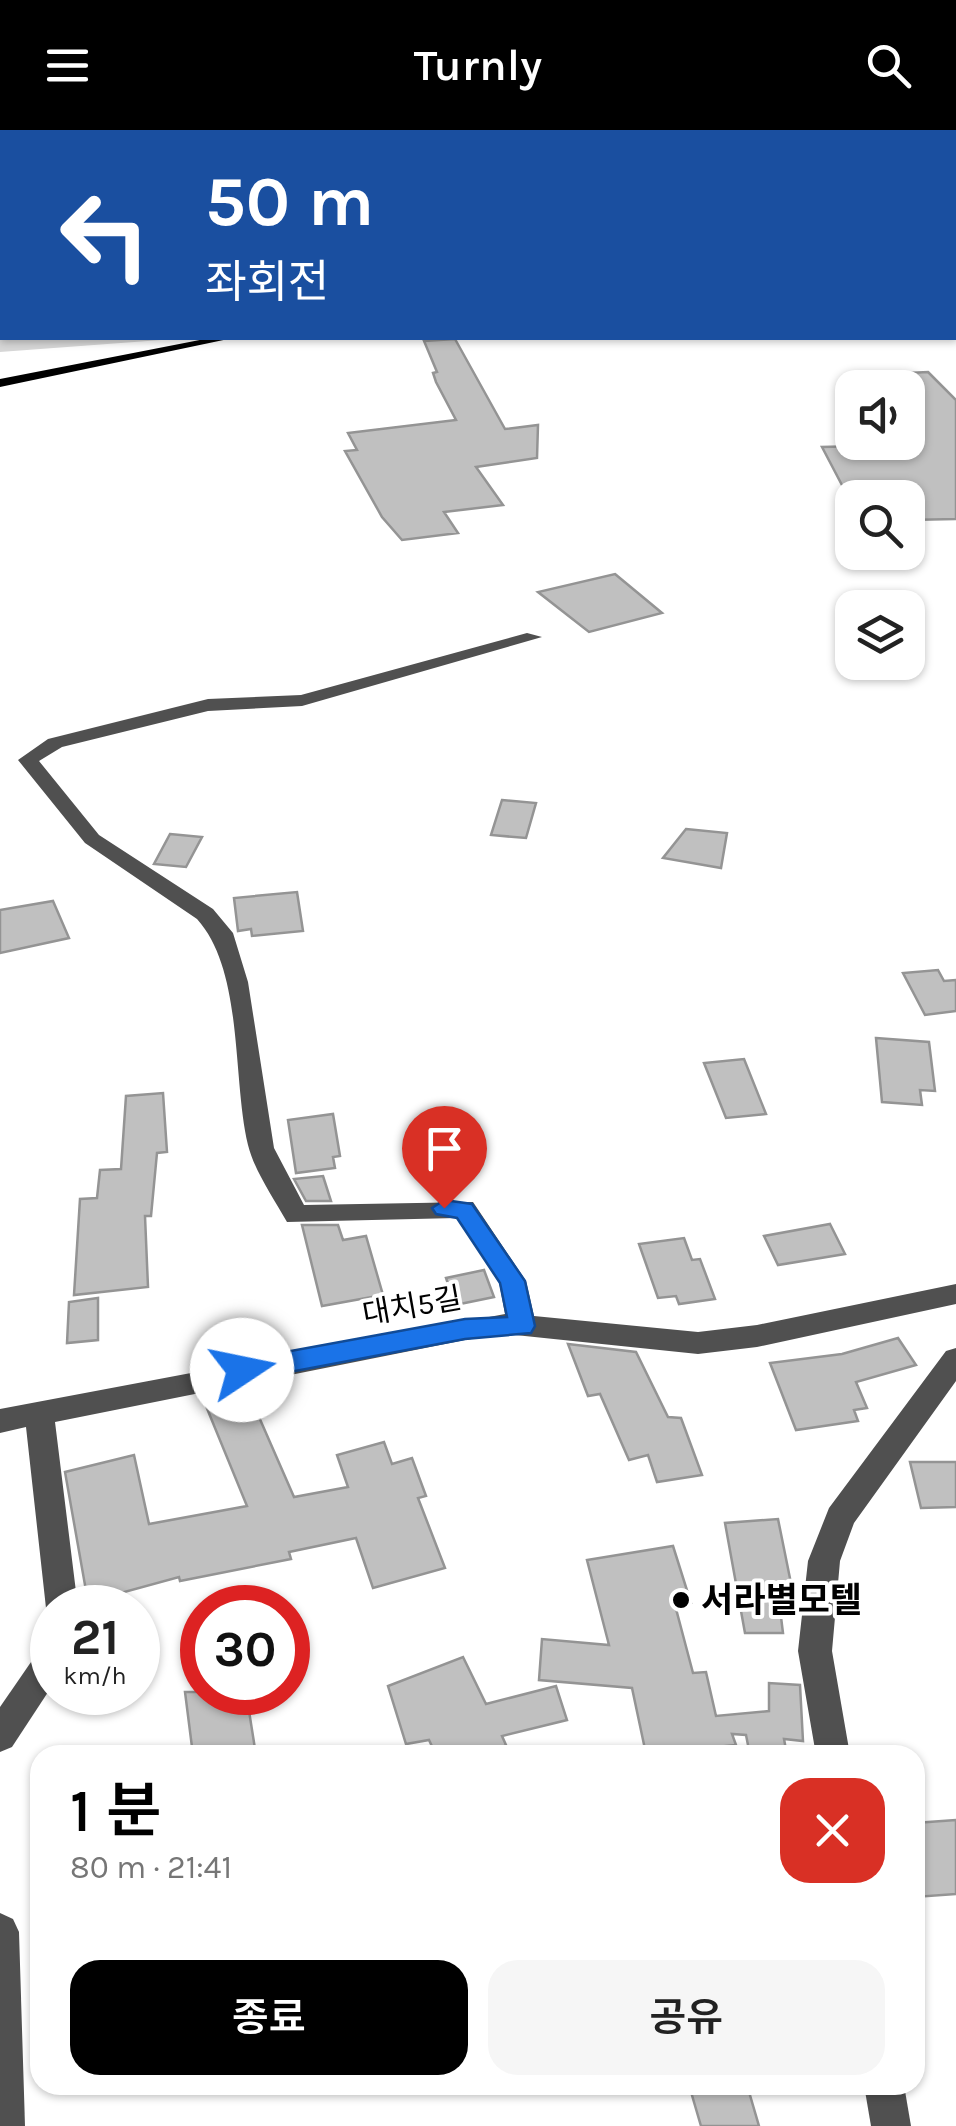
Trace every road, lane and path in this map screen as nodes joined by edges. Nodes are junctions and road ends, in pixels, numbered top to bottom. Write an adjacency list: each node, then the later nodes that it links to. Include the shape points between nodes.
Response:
1 (217, 340): 2 (main road)
2 (0, 384)
3 (533, 636): 5 (street, via 302,700 208,705 55,743 28,760 92,839 205,914 222,933 234,966 261,1148 296,1214 464,1210 512,1281)
4 (956, 1294): 5 (street, 대치5길, via 698,1343)
5 (522, 1326): 7 (street, 대치5길, via 420,1337)
6 (956, 1359): 12 (street, via 840,1517 824,1561 815,1650)
7 (39, 1414): 8 (street, 대치5길); 9 (street)
8 (0, 1421)
9 (59, 1585)
10 (30, 1692): 11 (street)
11 (0, 1736)
12 (831, 1745)
13 (0, 1932): 15 (street)
14 (886, 2095): 16 (street)
15 (5, 2126)
16 (891, 2126)

